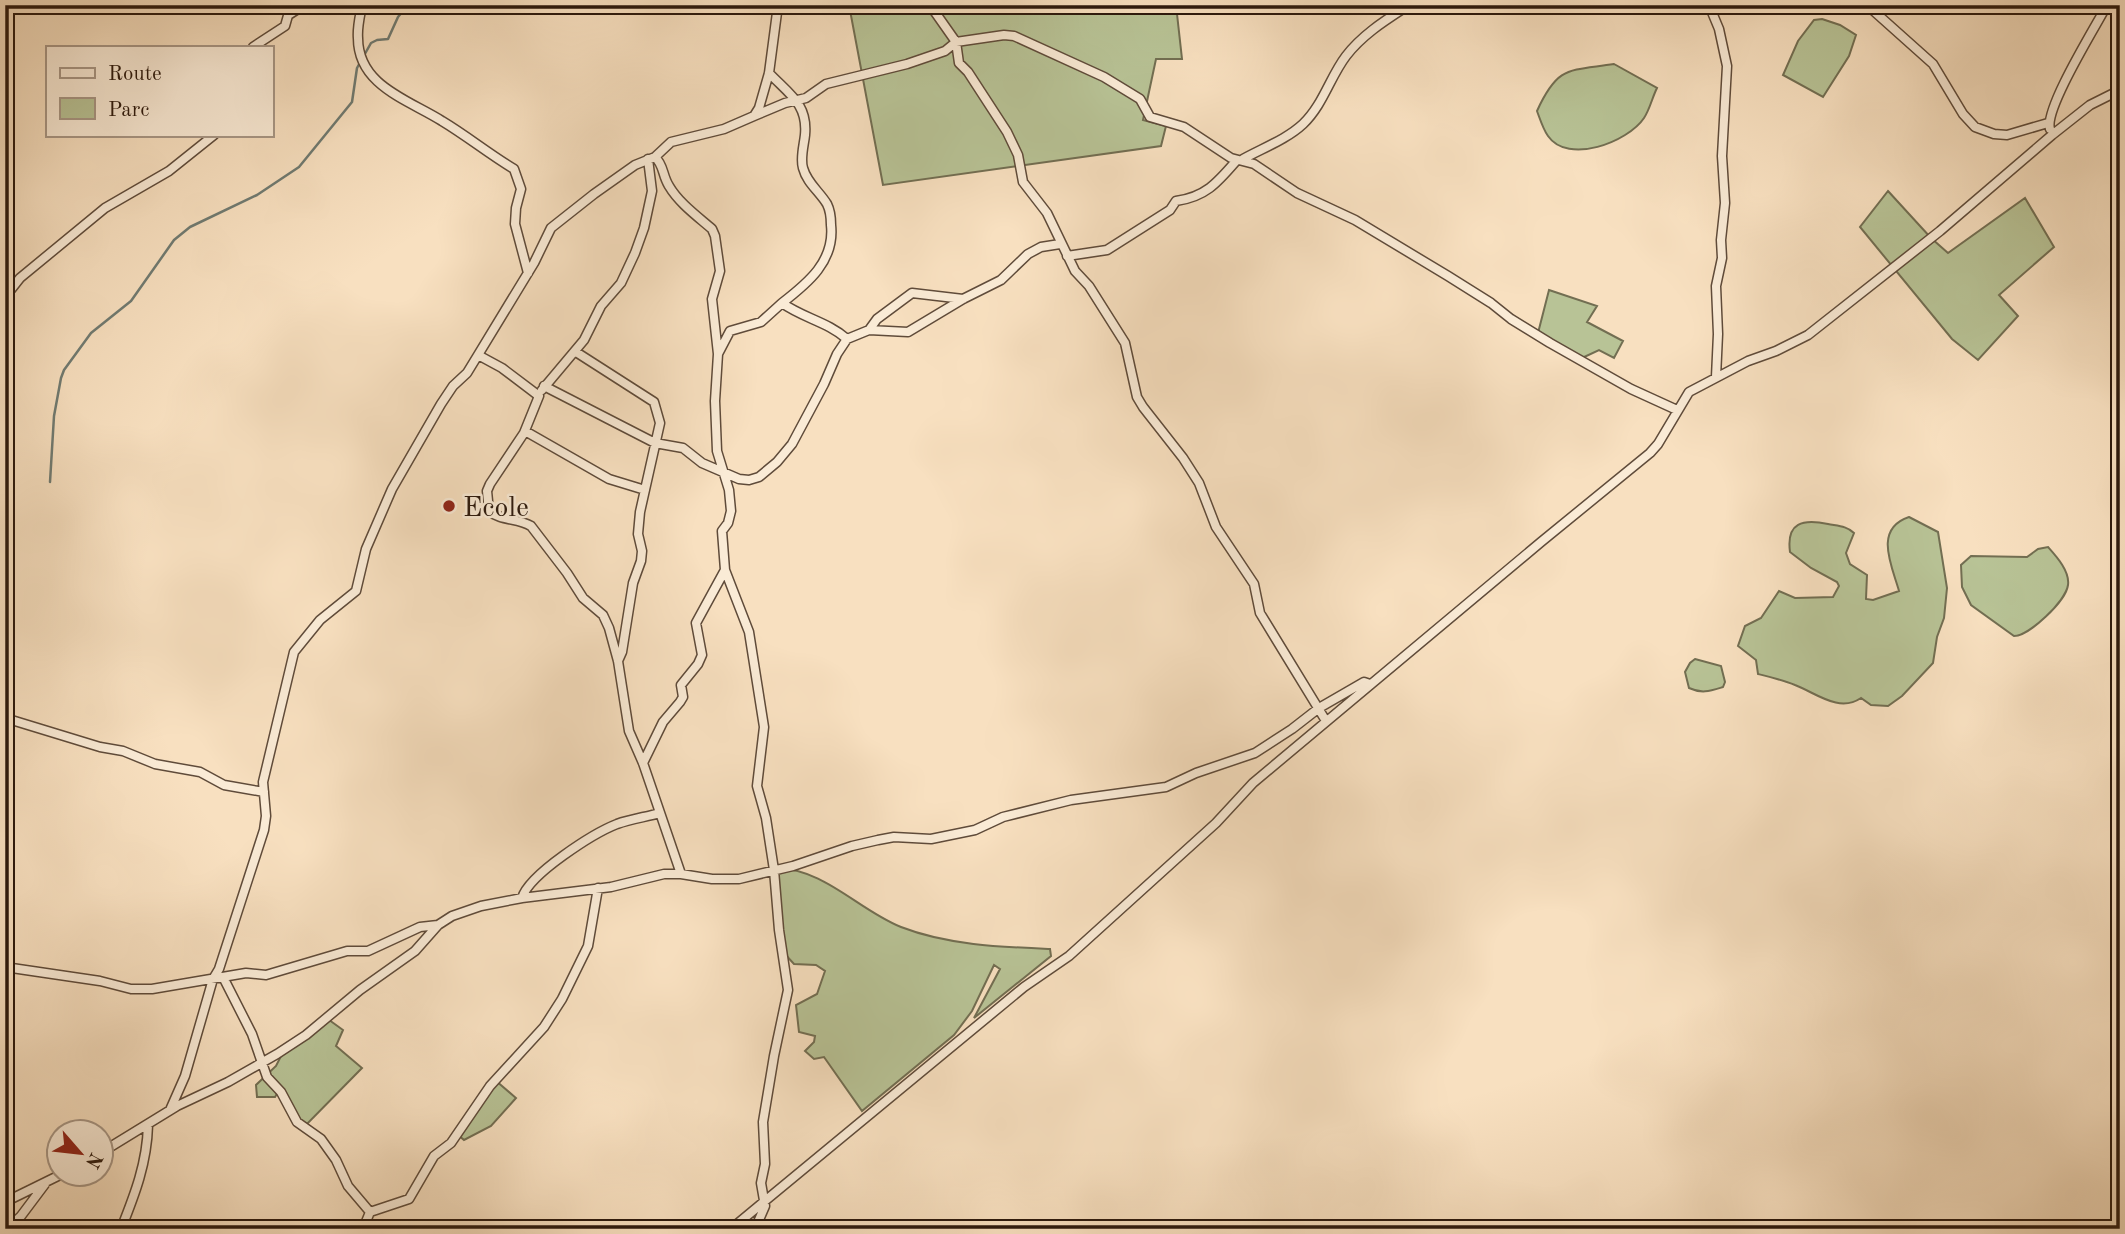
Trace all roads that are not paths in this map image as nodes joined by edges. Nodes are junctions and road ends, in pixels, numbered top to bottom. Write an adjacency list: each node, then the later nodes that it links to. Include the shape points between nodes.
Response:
1 (304, 5): 9 (street)
2 (362, 5): 23 (street, via 358,45 374,79 514,169 521,189 516,224)
3 (778, 5): 12 (street)
4 (930, 5): 10 (street)
5 (1409, 5): 20 (street, via 1381,23 1345,57 1305,122)
6 (1709, 5): 32 (street, via 1727,65)
7 (1867, 5): 16 (street, via 1933,64 1975,127 2007,135)
8 (2107, 5): 16 (street)
9 (291, 9): 11 (street, via 282,29)
10 (956, 42): 14 (street, via 945,51 907,64 826,84); 20 (street, via 1014,36 1104,77 1140,99 1150,117 1184,127); 21 (street, via 958,63 1007,132 1023,182 1046,213)
11 (255, 46)
12 (769, 73): 14 (street); 15 (street)
13 (2120, 90): 17 (street)
14 (797, 102): 15 (street); 26 (street, via 806,123 802,165 807,179 827,203 832,243 821,267)
15 (754, 116): 19 (street, via 724,129 675,140)
16 (2048, 123): 17 (street)
17 (2052, 135): 32 (street, via 1931,239 1808,335)
18 (213, 136): 24 (street, via 169,172 104,208 20,278)
19 (652, 158): 23 (street, via 635,165 557,222); 29 (street, via 652,191 635,253); 30 (street, via 662,165 670,188 715,236 720,271 712,307)
20 (1240, 160): 22 (street, via 1196,198 1176,201 1170,210 1107,250); 35 (street, via 1355,220 1550,343)
21 (1060, 244): 22 (street); 25 (street, via 1028,254 1001,281)
22 (1067, 256): 43 (street, via 1116,326 1125,343 1137,397 1199,483 1216,527 1254,584 1260,613)
23 (528, 273): 31 (street)
24 (5, 297)
25 (962, 299): 27 (street, via 908,332); 27 (street, via 912,293)
26 (782, 303): 28 (street, via 832,326); 30 (street, via 761,323 730,331)
27 (869, 330): 28 (street)
28 (847, 339): 38 (street, via 792,444 777,462 749,480)
29 (576, 352): 33 (street); 37 (street, via 654,402 660,423)
30 (718, 354): 38 (street, via 715,417)
31 (478, 355): 34 (street); 47 (street, via 441,404 392,489 366,549 356,591 320,620 294,652 262,782)
32 (1716, 377): 35 (street, via 1689,392)
33 (544, 386): 34 (street); 37 (street)
34 (539, 396): 36 (street)
35 (1676, 410): 42 (street, via 1650,453)
36 (525, 431): 39 (street, via 609,479); 41 (street, via 490,484 489,511 527,523 542,538 583,598 603,615)
37 (655, 443): 38 (street, via 683,448); 39 (street)
38 (723, 472): 40 (street, via 731,510 722,531)
39 (645, 490): 41 (street, via 638,534 641,561)
40 (724, 570): 46 (street, via 696,623 702,654 681,685 680,702 663,722); 49 (street, via 749,632 764,727 757,786)
41 (618, 661): 46 (street, via 629,731)
42 (1370, 684): 43 (street, via 1364,682); 45 (street)
43 (1319, 708): 45 (street); 49 (street, via 1255,753 1166,787 1071,800 932,839 878,839)
44 (5, 718): 47 (street, via 155,764 200,772 225,785)
45 (1326, 721): 63 (street, via 1253,783 1216,823 1069,956 1013,996)
46 (643, 763): 48 (street)
47 (264, 792): 55 (street, via 264,830)
48 (660, 813): 50 (street); 52 (street, via 620,823 589,839 540,875)
49 (774, 870): 50 (street, via 738,879); 63 (street, via 788,990 763,1122)
50 (681, 874): 51 (street)
51 (598, 888): 52 (street); 64 (street, via 588,946 544,1027 490,1086 451,1143 430,1161 409,1199)
52 (522, 898): 53 (street, via 481,906)
53 (438, 925): 55 (street, via 420,927 368,951 347,951 265,975); 56 (street, via 415,951 306,1035)
54 (5, 967): 55 (street, via 131,989)
55 (218, 978): 56 (street, via 252,1034); 57 (street)
56 (260, 1063): 57 (street); 64 (street, via 296,1122 321,1139 348,1186)
57 (169, 1112): 58 (street)
58 (148, 1125): 59 (street); 66 (street, via 140,1180)
59 (116, 1144)
60 (46, 1182): 62 (street)
61 (46, 1183): 68 (street)
62 (5, 1202)
63 (764, 1202): 70 (street); 71 (street)
64 (370, 1212): 67 (street)
65 (670, 1227): 69 (street)
66 (121, 1228)
67 (362, 1228)
68 (7, 1229)
69 (653, 1229)
70 (731, 1229)
71 (755, 1229)

